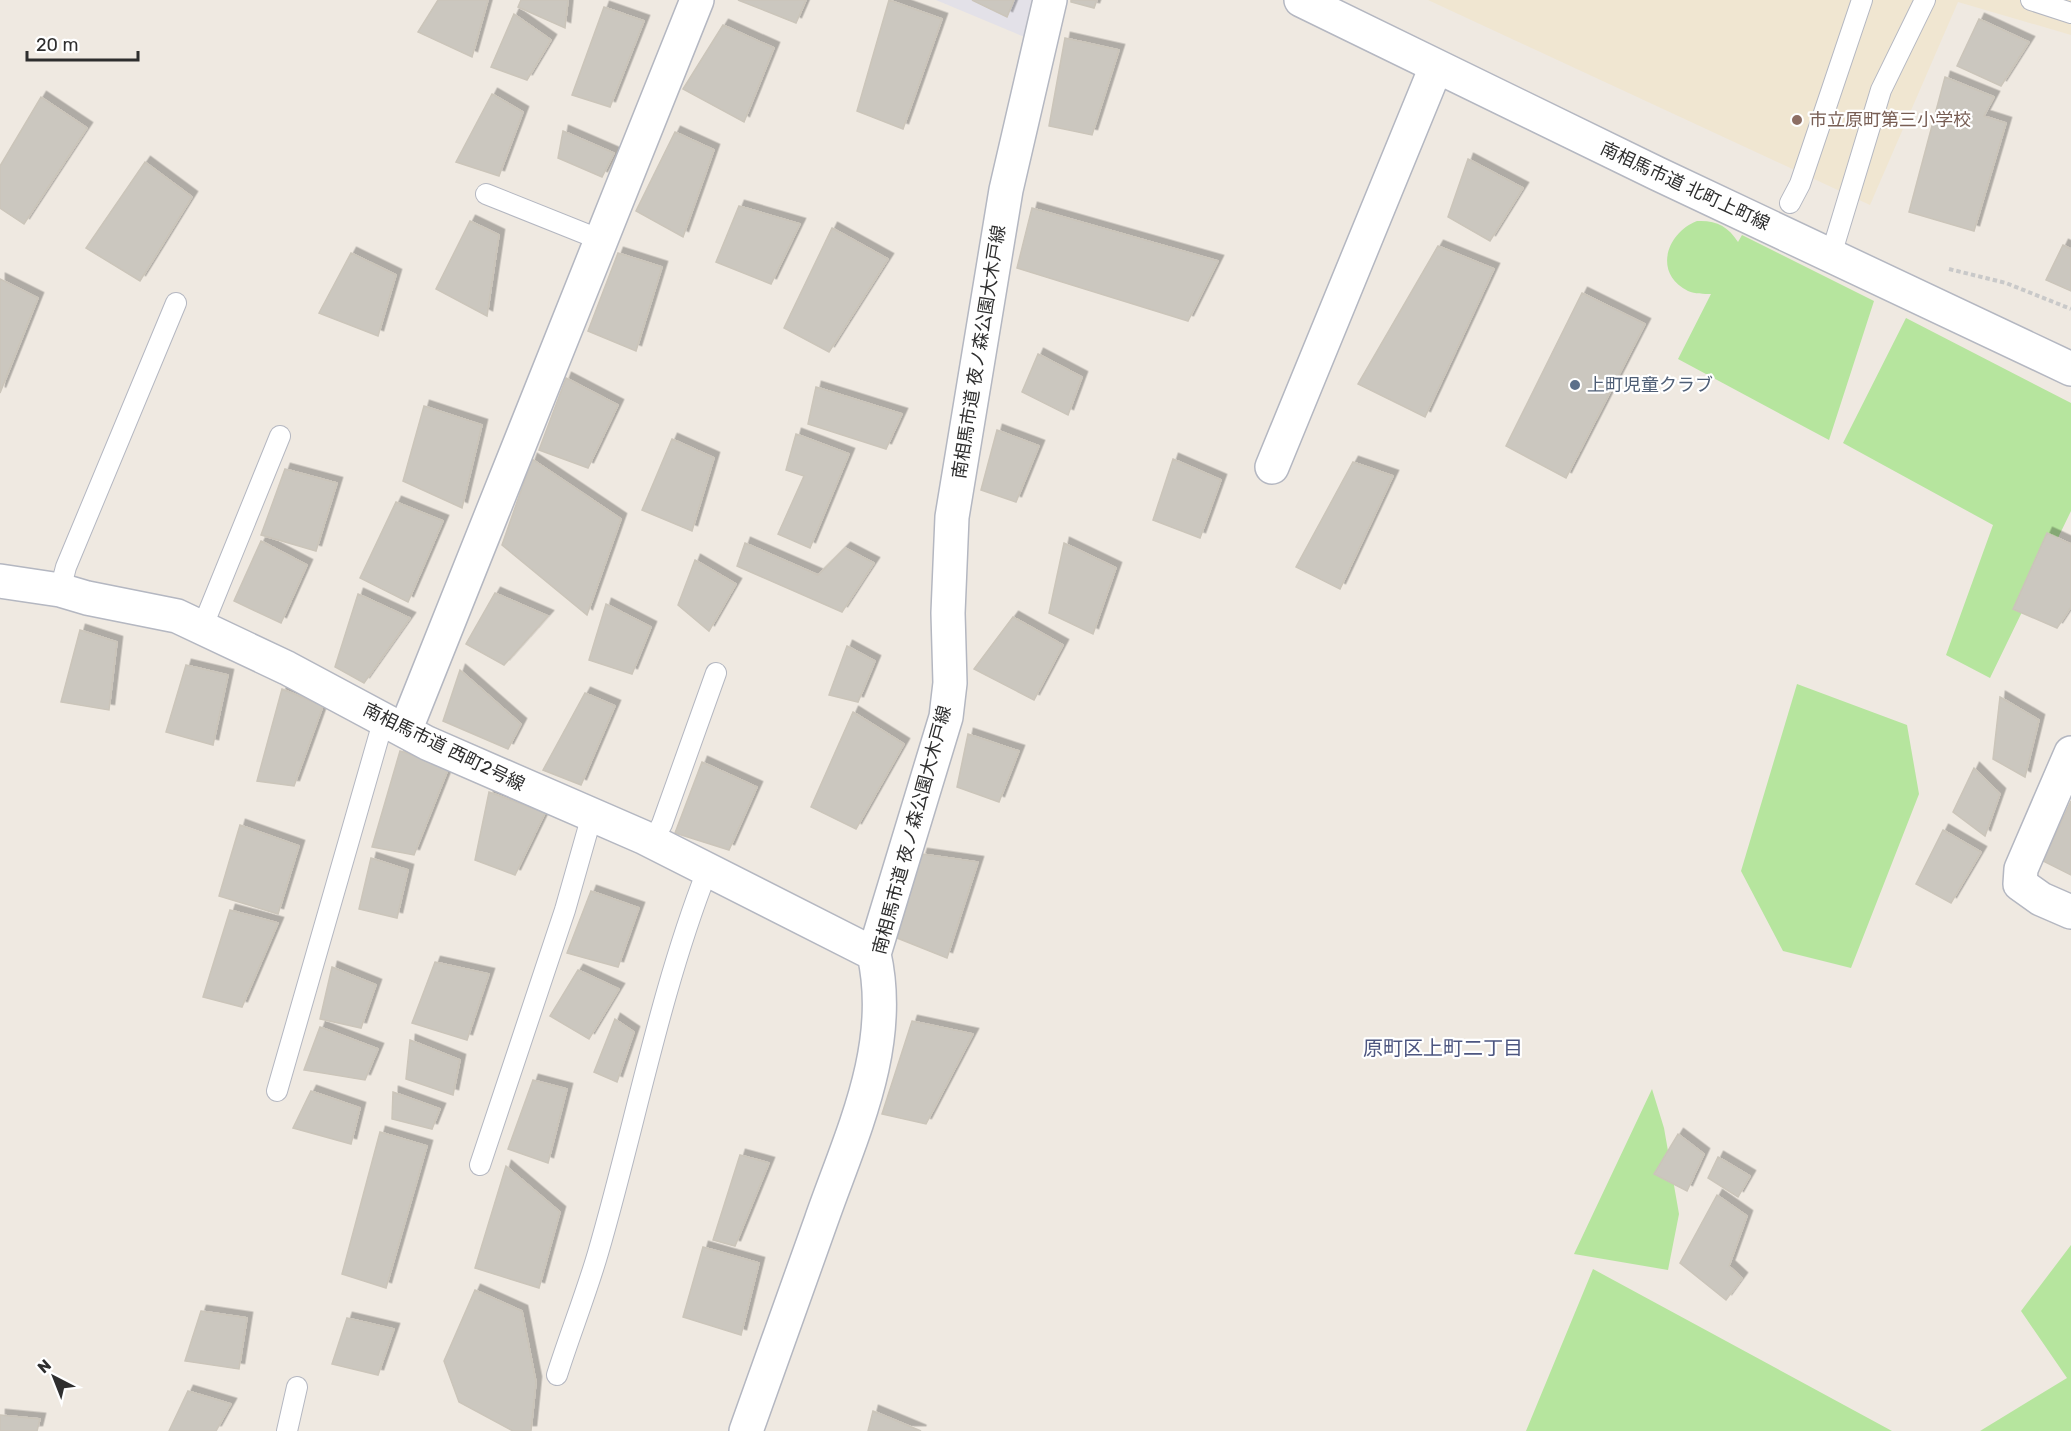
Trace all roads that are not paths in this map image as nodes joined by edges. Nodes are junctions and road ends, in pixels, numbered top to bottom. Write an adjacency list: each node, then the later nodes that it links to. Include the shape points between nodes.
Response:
1 (1050, 0): 27 (street, 南相馬市道 夜ノ森公園大木戸線, via 1006,190 952,517 946,717)
2 (1301, 0): 8 (street, 南相馬市道 北町上町線)
3 (1862, 0): 10 (lane, via 1800,184)
4 (1925, 0): 12 (lane, via 1881,90)
5 (2031, 0): 7 (lane)
6 (691, 2): 11 (street)
7 (2071, 13)
8 (1436, 67): 12 (street, 南相馬市道 北町上町線); 16 (street)
9 (486, 194): 11 (lane)
10 (1790, 203)
11 (601, 240): 21 (street)
12 (1831, 255): 14 (street, 南相馬市道 北町上町線)
13 (176, 303): 18 (lane, via 66,567)
14 (2071, 369)
15 (280, 436): 19 (lane)
16 (1272, 467)
17 (0, 581): 18 (street, 南相馬市道 西町2号線)
18 (60, 590): 19 (street, 南相馬市道 西町2号線, via 177,616)
19 (202, 628): 21 (street, 南相馬市道 西町2号線, via 287,668)
20 (716, 673): 24 (lane)
21 (394, 727): 23 (street, 南相馬市道 西町2号線); 28 (lane)
22 (2071, 753): 26 (street, via 2021,869 2020,884 2041,899)
23 (592, 815): 24 (street, 南相馬市道 西町2号線); 29 (lane, via 565,910)
24 (652, 842): 25 (street, 南相馬市道 西町2号線)
25 (707, 871): 27 (street, 南相馬市道 西町2号線); 30 (lane, via 597,1254)
26 (2071, 912)
27 (874, 954): 33 (street, 南相馬市道 夜ノ森公園大木戸線, via 882,1007 873,1073)
28 (277, 1091)
29 (480, 1165)
30 (557, 1375)
31 (297, 1387): 32 (lane)
32 (287, 1431)
33 (746, 1431)

